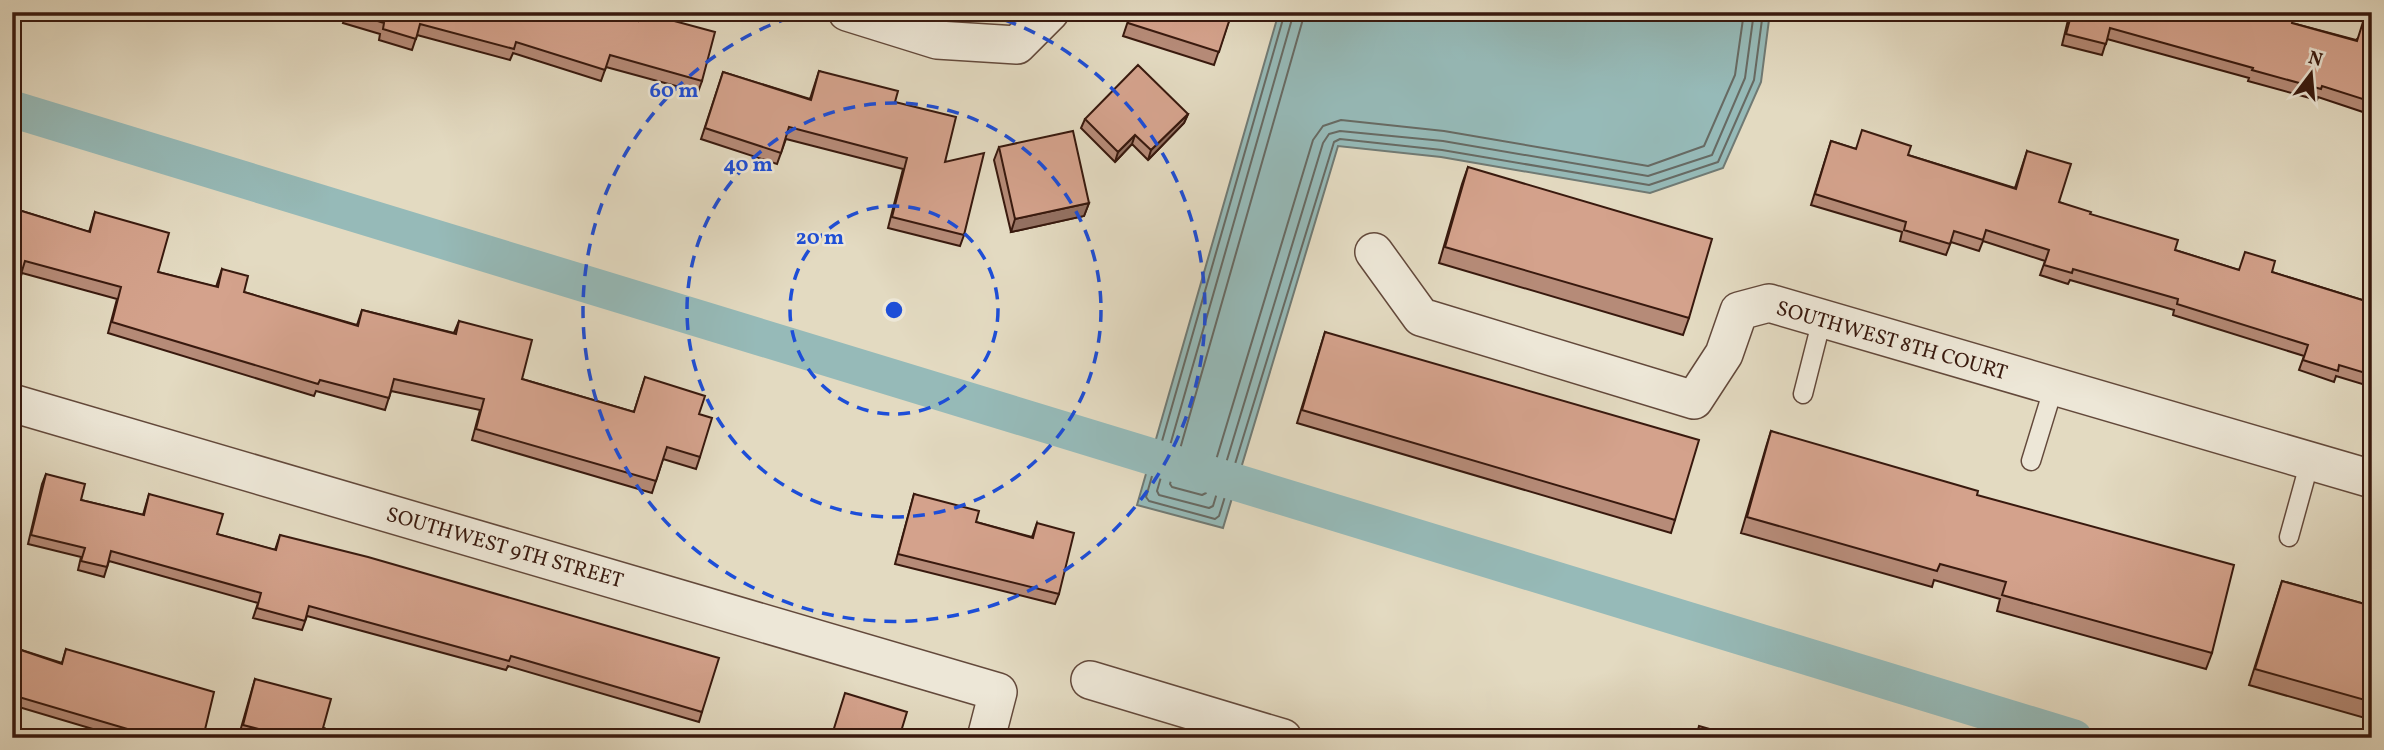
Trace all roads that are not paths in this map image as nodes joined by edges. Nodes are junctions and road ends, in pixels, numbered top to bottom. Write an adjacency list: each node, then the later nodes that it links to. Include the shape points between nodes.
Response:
1 (847, 12): 2 (street, via 937,40 1017,45)
2 (1050, 12)
3 (1374, 252): 4 (street, SOUTHWEST 8TH COURT, via 1421,317 1694,400 1724,354 1739,311 1769,303)
4 (1822, 319): 5 (street, SOUTHWEST 8TH COURT); 6 (lane)
5 (2054, 386): 8 (lane); 9 (street, SOUTHWEST 8TH COURT)
6 (1803, 394)
7 (12, 403): 13 (street, SOUTHWEST 9TH STREET, via 998,692)
8 (2031, 461)
9 (2310, 461): 10 (street, SOUTHWEST 8TH COURT); 11 (lane)
10 (2372, 479)
11 (2289, 537)
12 (1090, 680): 14 (street)
13 (986, 738)
14 (1283, 738)

